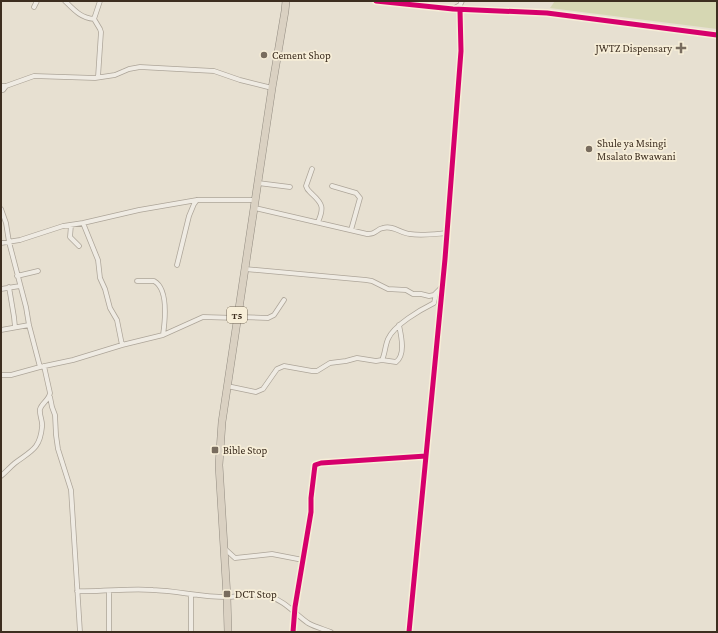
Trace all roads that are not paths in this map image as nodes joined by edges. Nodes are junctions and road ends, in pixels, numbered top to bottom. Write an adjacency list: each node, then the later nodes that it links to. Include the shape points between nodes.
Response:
1 (37, 1): 7 (street)
2 (65, 1): 10 (street, via 83,16)
3 (100, 1): 10 (street)
4 (286, 1): 14 (highway, T5)
5 (376, 1): 8 (street)
6 (462, 1): 8 (street)
7 (34, 7)
8 (453, 10): 9 (street)
9 (460, 10): 11 (street, via 546,13); 28 (street, via 461,51)
10 (94, 19): 12 (street, via 101,32)
11 (717, 35)
12 (98, 77): 13 (street, via 34,76); 14 (street, via 115,75 134,68 183,69 220,72)
13 (3, 86): 15 (street)
14 (272, 88): 17 (highway, T5)
15 (1, 90)
16 (312, 168): 24 (street, via 306,186 319,201 322,209)
17 (258, 184): 19 (street); 21 (highway, T5)
18 (332, 186): 27 (street, via 359,195)
19 (290, 188)
20 (197, 200): 21 (street); 25 (street); 32 (street, via 189,216)
21 (256, 200): 22 (highway, T5)
22 (255, 208): 24 (street); 33 (highway, T5)
23 (1, 209): 29 (street)
24 (318, 222): 27 (street)
25 (82, 223): 26 (street); 49 (street, via 98,260 100,278 118,326)
26 (71, 225): 29 (street); 31 (street, via 70,237)
27 (351, 230): 28 (street, via 372,234 384,227 411,234)
28 (447, 233): 38 (street)
29 (9, 242): 30 (street); 35 (street)
30 (1, 243)
31 (79, 246)
32 (177, 265)
33 (245, 269): 41 (street, via 355,278 372,281 388,289 431,296); 43 (highway, T5)
34 (38, 271): 35 (street)
35 (17, 276): 37 (street)
36 (137, 281): 48 (street, via 154,281 160,286 166,311)
37 (20, 286): 39 (street); 44 (street)
38 (443, 286): 41 (street); 55 (street)
39 (9, 287): 40 (street); 46 (street)
40 (1, 289)
41 (436, 294): 45 (street, via 434,303)
42 (284, 300): 43 (street, via 274,315 268,318)
43 (237, 318): 48 (street, via 203,317); 53 (highway, T5)
44 (29, 325): 46 (street); 51 (street)
45 (399, 325): 50 (street, via 388,338); 50 (street, via 402,341 399,359 393,362)
46 (15, 327): 47 (street)
47 (1, 330)
48 (163, 335): 49 (street)
49 (122, 345): 51 (street)
50 (382, 360): 53 (street, via 357,358 330,363 317,371 284,366 273,372 263,389 256,392)
51 (42, 367): 52 (street); 54 (street)
52 (2, 376)
53 (227, 386): 57 (highway, T5, via 219,464)
54 (50, 397): 56 (street, via 41,407 42,428 37,447); 59 (street, via 55,415 58,449 71,490)
55 (426, 456): 58 (street, via 315,465); 70 (street)
56 (1, 476)
57 (223, 546): 58 (street, via 235,558 272,554); 62 (highway, T5)
58 (303, 560): 63 (street)
59 (78, 591): 60 (street); 65 (street)
60 (109, 591): 61 (street, via 155,590); 64 (street)
61 (191, 595): 62 (street); 66 (street)
62 (227, 597): 63 (street, via 252,594 268,596); 67 (highway, T5)
63 (294, 613): 68 (street); 69 (street, via 313,626)
64 (109, 631)
65 (80, 632)
66 (191, 632)
67 (228, 632)
68 (294, 632)
69 (331, 632)
70 (409, 632)

